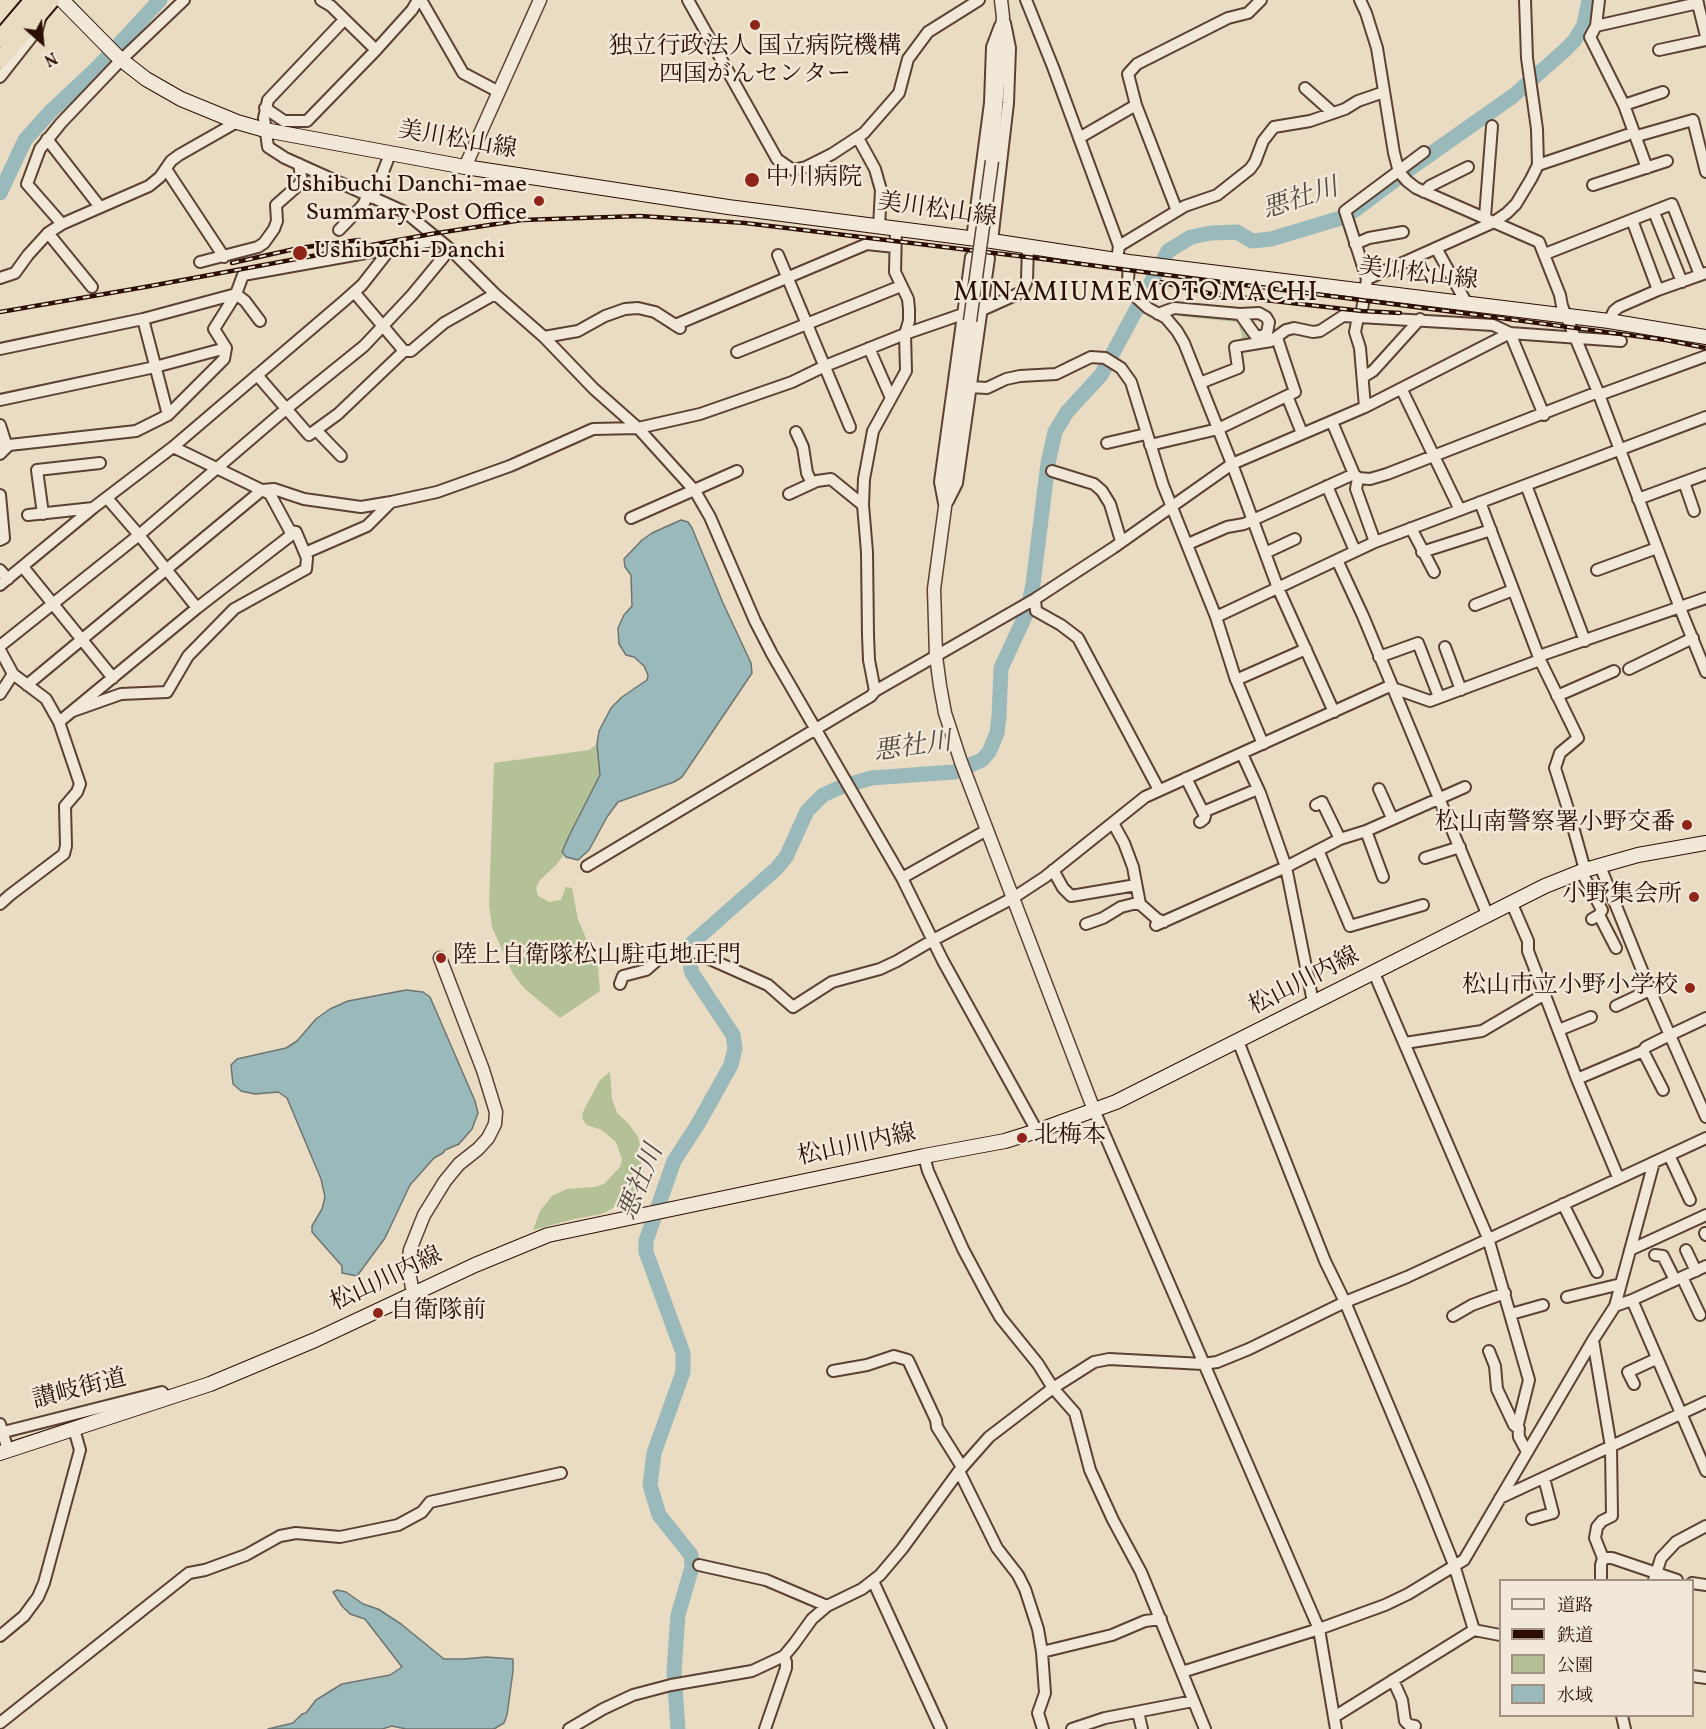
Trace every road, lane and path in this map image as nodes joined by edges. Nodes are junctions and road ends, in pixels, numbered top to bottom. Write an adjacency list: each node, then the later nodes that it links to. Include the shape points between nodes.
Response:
1 (62, 0): 24 (main road, 美川松山線)
2 (184, 0): 24 (street)
3 (321, 0): 17 (street)
4 (419, 0): 22 (street); 28 (street, via 463,73)
5 (540, 0): 28 (street)
6 (688, 0): 39 (street, via 777,159 793,170 806,167)
7 (978, 0): 39 (street, via 928,32 908,59 899,93)
8 (1001, 0): 16 (street)
9 (1026, 0): 40 (street)
10 (1261, 0): 31 (street, via 1248,13 1228,18 1131,69 1128,74)
11 (1360, 0): 29 (street, via 1377,48)
12 (1526, 0): 46 (street)
13 (1599, 0): 19 (street)
14 (1700, 6): 19 (street); 20 (street)
15 (36, 9): 18 (street, via 14,10); 21 (highway); 25 (highway); 26 (street, via 37,30)
16 (1003, 17): 67 (street, via 992,47 990,103); 69 (street, via 1010,48 1008,104); 102 (street, bridge, via 992,160)
17 (344, 20): 22 (street); 33 (street, via 268,100)
18 (0, 26)
19 (1596, 26): 32 (street, via 1590,37)
20 (1706, 38): 23 (street)
21 (0, 39)
22 (376, 50): 33 (street, via 307,121 284,121)
23 (1659, 50)
24 (120, 59): 35 (main road, 美川松山線, via 181,99); 41 (street)
25 (0, 60)
26 (0, 77)
27 (1305, 88): 34 (street)
28 (499, 92): 48 (street)
29 (1384, 92): 34 (street); 51 (street)
30 (1663, 92): 32 (street)
31 (1136, 105): 40 (street); 57 (street)
32 (1624, 105): 38 (street)
33 (265, 108): 37 (street)
34 (1333, 113): 57 (street, via 1274,127 1255,162 1240,177 1217,195)
35 (237, 122): 37 (main road, 美川松山線); 50 (street, via 179,155)
36 (1492, 126): 59 (street)
37 (266, 130): 43 (main road, 美川松山線); 45 (street, via 268,147)
38 (1632, 135): 46 (street); 49 (street); 52 (street, via 1693,120)
39 (858, 138): 62 (street, via 875,169 881,190)
40 (1079, 138): 78 (street)
41 (47, 139): 56 (street); 61 (street, via 27,184)
42 (1424, 152): 51 (street)
43 (390, 154): 48 (main road, 美川松山線); 55 (street)
44 (1666, 161): 49 (street)
45 (299, 164): 55 (street); 79 (street, via 302,182 276,205 277,221 269,237 258,247)
46 (1538, 165): 59 (street, via 1516,204 1507,213)
47 (1468, 167): 54 (street)
48 (465, 168): 62 (main road, 美川松山線)
49 (1647, 168): 53 (street)
50 (166, 169): 56 (street, via 149,186); 79 (street)
51 (1398, 171): 54 (street); 70 (street, via 1345,211)
52 (1706, 172)
53 (1593, 185)
54 (1424, 192): 59 (street)
55 (370, 196): 64 (street); 68 (street, via 405,212)
56 (100, 207): 61 (street)
57 (1177, 211): 78 (street)
58 (1656, 218): 88 (street)
59 (1489, 219): 74 (street); 76 (street, via 1539,242)
60 (1632, 220): 76 (street); 83 (street, via 1672,204); 92 (street)
61 (62, 224): 66 (street)
62 (879, 227): 63 (main road, 美川松山線)
63 (896, 229): 67 (main road, 美川松山線); 72 (street)
64 (339, 230)
65 (1403, 232): 70 (street)
66 (48, 233): 84 (street, via 15,273); 91 (street)
67 (972, 239): 69 (main road, 美川松山線)
68 (438, 240): 73 (street); 75 (street)
69 (992, 242): 71 (main road, 美川松山線)
70 (1355, 243): 90 (street)
71 (1028, 246): 78 (main road, 美川松山線); 97 (street, via 1027,279 1022,292)
72 (895, 247): 85 (street, via 867,244); 89 (street, via 895,272)
73 (392, 248): 93 (street); 94 (street, via 243,275)
74 (1436, 248): 90 (street); 96 (street)
75 (450, 249): 95 (street); 108 (street)
76 (1545, 254): 100 (street)
77 (778, 255): 85 (street)
78 (1122, 256): 90 (main road, 美川松山線); 98 (street, via 1135,296)
79 (224, 257): 82 (street)
80 (971, 257): 86 (street)
81 (989, 258): 87 (street)
82 (200, 262)
83 (1703, 274): 88 (street)
84 (0, 278)
85 (787, 278): 107 (street); 111 (street, via 677,326 655,312 625,309 578,331)
86 (968, 280): 87 (street, via 980,275); 102 (street)
87 (985, 282): 97 (street)
88 (1682, 282): 92 (street)
89 (901, 286): 107 (street); 110 (street, via 909,309)
90 (1366, 286): 96 (main road, 美川松山線); 101 (street)
91 (92, 287)
92 (1658, 290): 106 (street, via 1619,307)
93 (354, 292): 108 (street); 124 (street)
94 (236, 294): 103 (street); 105 (street); 116 (street, via 214,328)
95 (495, 294): 111 (street); 119 (street, via 444,323 411,351)
96 (1467, 304): 100 (main road, 美川松山線)
97 (982, 310): 102 (street); 127 (street)
98 (1153, 311): 99 (street, via 1174,308); 126 (street, via 1177,331)
99 (1240, 314)
100 (1566, 315): 106 (main road, 美川松山線); 112 (street)
101 (1359, 316): 104 (street); 114 (street, via 1344,316 1320,331 1286,330); 125 (street, via 1355,332)
102 (966, 318): 110 (street); 174 (street)
103 (143, 319): 118 (street); 123 (street)
104 (1420, 319): 109 (street, via 1494,325); 125 (street)
105 (260, 321)
106 (1609, 321): 113 (main road, 美川松山線)
107 (807, 324): 120 (street); 122 (street)
108 (383, 328): 119 (street); 134 (street)
109 (1510, 333): 112 (street); 128 (street); 136 (street)
110 (905, 334): 117 (street); 131 (street, via 906,371)
111 (544, 337): 141 (street)
112 (1576, 337): 115 (street); 129 (street)
113 (1706, 337)
114 (1277, 338): 126 (street, via 1235,347 1238,368); 130 (street, via 1295,392)
115 (1621, 341)
116 (226, 348): 123 (street); 135 (street, via 224,359)
117 (869, 348): 122 (street); 131 (street)
118 (0, 349)
119 (404, 351): 143 (street)
120 (737, 352)
121 (1706, 356): 129 (street)
122 (825, 366): 140 (street); 141 (street, via 792,382 700,414)
123 (155, 367): 132 (street); 135 (street)
124 (257, 375): 134 (street); 149 (street)
125 (1363, 377): 133 (street)
126 (1200, 382): 142 (street)
127 (971, 387): 146 (street, via 987,388 1020,376 1056,374 1091,357 1105,358 1117,364 1131,382); 174 (street, via 957,483)
128 (1402, 390): 133 (street); 153 (street)
129 (1599, 394): 136 (street); 151 (street)
130 (1287, 396): 142 (street); 145 (street)
131 (891, 399): 173 (street, via 873,431)
132 (0, 400)
133 (1365, 407): 138 (street)
134 (286, 409): 143 (street, via 309,435); 156 (street)
135 (168, 415): 150 (street, via 136,431)
136 (1544, 415): 153 (street)
137 (1706, 417): 151 (street)
138 (1332, 422): 145 (street); 160 (street)
139 (0, 425): 150 (street)
140 (850, 427)
141 (638, 428): 166 (street); 171 (street, via 593,429 510,466 437,492)
142 (1218, 429): 148 (street); 155 (street)
143 (316, 430): 152 (street)
144 (796, 432): 162 (street)
145 (1302, 433): 155 (street)
146 (1146, 434): 147 (street); 148 (street)
147 (1107, 443)
148 (1150, 445): 175 (street)
149 (173, 447): 156 (street); 169 (street)
150 (2, 449)
151 (1619, 450): 163 (street); 170 (street)
152 (341, 456)
153 (1434, 457): 160 (street, via 1370,479); 177 (street)
154 (100, 463): 179 (street, via 37,470)
155 (1232, 464): 175 (street); 182 (street)
156 (219, 468): 165 (street); 186 (street)
157 (737, 471): 166 (street)
158 (1052, 471): 189 (street, via 1094,484 1102,491)
159 (1706, 474): 161 (street)
160 (1356, 476): 164 (street); 190 (street, via 1356,489)
161 (1684, 482): 170 (street); 178 (street)
162 (812, 483): 167 (street); 173 (street, via 831,479)
163 (1526, 485): 172 (street); 215 (street)
164 (1327, 486): 182 (street); 193 (street)
165 (262, 490): 171 (street, via 274,489 304,499 361,507); 185 (street, via 270,494); 201 (street)
166 (695, 491): 181 (street); 238 (street, via 755,621)
167 (789, 494)
168 (0, 495): 188 (street, via 4,538)
169 (106, 498): 176 (street); 186 (street)
170 (1638, 499): 192 (street)
171 (391, 502): 195 (street, via 367,526)
172 (1480, 502): 177 (street); 184 (street)
173 (862, 505): 231 (street, via 868,643)
174 (945, 506): 219 (street, via 934,590)
175 (1172, 506): 189 (street); 191 (street)
176 (93, 508): 179 (street); 198 (street)
177 (1460, 510): 183 (street)
178 (1694, 511)
179 (43, 514): 180 (street)
180 (28, 515)
181 (632, 518)
182 (1254, 519): 191 (street); 196 (street)
183 (1411, 528): 190 (street); 194 (street)
184 (1491, 530): 194 (street); 205 (street)
185 (290, 531): 195 (street, via 296,532); 210 (street, via 290,536)
186 (139, 535): 201 (street); 208 (street)
187 (1295, 539): 196 (street)
188 (0, 540)
189 (1122, 541): 207 (street)
190 (1375, 542): 193 (street)
191 (1188, 544): 212 (street)
192 (1657, 548): 200 (street); 211 (street)
193 (1355, 551): 197 (street)
194 (1422, 552): 202 (street)
195 (305, 553): 235 (street, via 306,569 234,609 188,656 167,692 121,694)
196 (1265, 553): 204 (street)
197 (1337, 560): 204 (street); 220 (street)
198 (22, 567): 203 (street); 208 (street)
199 (0, 570): 203 (street)
200 (1597, 570)
201 (167, 571): 210 (street); 214 (street)
202 (1434, 572)
203 (4, 582)
204 (1278, 588): 212 (street); 218 (street)
205 (1513, 590): 209 (street); 221 (street)
206 (1706, 598): 211 (street)
207 (1030, 602): 219 (street); 245 (street, via 1036,611 1078,639)
208 (52, 604): 214 (street); 217 (street)
209 (1476, 604)
210 (197, 608): 226 (street)
211 (1680, 608): 213 (street); 215 (street)
212 (1216, 617): 227 (street)
213 (1693, 638): 222 (street); 224 (street)
214 (82, 640): 226 (street); 228 (street)
215 (1585, 641): 221 (street)
216 (1445, 647): 230 (street)
217 (0, 648): 225 (street)
218 (1306, 649): 227 (street); 236 (street)
219 (936, 656): 231 (street); 250 (street, via 945,713)
220 (1379, 657): 229 (street); 234 (street, via 1418,643)
221 (1540, 658): 230 (street); 233 (street)
222 (1629, 669)
223 (1614, 671): 233 (street)
224 (1706, 672)
225 (13, 674): 228 (street); 232 (street)
226 (113, 678): 235 (street)
227 (1236, 680): 239 (street)
228 (27, 685): 237 (street, via 46,699)
229 (1392, 687): 234 (street, via 1430,701); 236 (street); 246 (street)
230 (1461, 690): 234 (street)
231 (876, 691): 238 (street)
232 (0, 694)
233 (1557, 696): 261 (street, via 1578,738 1560,753 1555,768)
234 (1439, 697)
235 (73, 711): 237 (street)
236 (1334, 712): 239 (street)
237 (59, 722): 266 (street, via 80,784 64,806 64,854)
238 (815, 729): 257 (street); 263 (street)
239 (1263, 744): 240 (street)
240 (1242, 754): 241 (street); 243 (street)
241 (1186, 778): 243 (street, via 1202,817); 245 (street)
242 (1465, 787): 246 (street)
243 (1258, 789): 259 (street)
244 (1379, 789): 248 (street)
245 (1159, 790): 249 (street, via 1144,797)
246 (1440, 799): 248 (street); 254 (street)
247 (1316, 805): 252 (street, via 1322,802)
248 (1392, 818): 251 (street)
249 (1113, 823): 260 (street); 264 (street, via 1133,867)
250 (987, 830): 263 (street); 265 (street)
251 (1366, 831): 252 (street); 262 (street)
252 (1340, 839): 255 (street)
253 (1706, 843): 258 (main road, 松山川内線)
254 (1460, 847): 256 (street); 270 (street)
255 (1318, 850): 259 (street); 269 (street, via 1350,926)
256 (1425, 858)
257 (586, 866)
258 (1600, 866): 261 (main road, 松山川内線); 277 (street)
259 (1286, 867): 267 (street, via 1160,924); 279 (street)
260 (1053, 870): 264 (street, via 1071,896); 265 (street)
261 (1583, 871): 268 (main road, 松山川内線); 273 (street, via 1602,910 1596,917)
262 (1383, 877)
263 (902, 878): 272 (street)
264 (1136, 885): 267 (street)
265 (1013, 898): 272 (street); 291 (street)
266 (0, 904)
267 (1140, 904): 271 (street)
268 (1512, 904): 270 (main road, 松山川内線); 278 (street)
269 (1424, 905)
270 (1488, 916): 275 (main road, 松山川内線)
271 (1086, 924)
272 (933, 940): 276 (street, via 880,969 832,982 793,1006 768,984 689,952 661,957 646,970 623,976); 293 (street)
273 (1616, 948)
274 (440, 958): 310 (street, via 496,1112 488,1138 445,1180 424,1215 410,1250 408,1266)
275 (1374, 973): 279 (main road, 松山川内線); 286 (street)
276 (620, 984)
277 (1650, 990): 280 (street); 284 (street)
278 (1545, 994): 283 (street); 286 (street, via 1482,1031)
279 (1313, 1002): 285 (main road, 松山川内線)
280 (1616, 1006)
281 (1591, 1017): 283 (street)
282 (1706, 1018): 284 (street)
283 (1560, 1030): 288 (street)
284 (1670, 1035): 287 (street); 290 (street)
285 (1238, 1041): 291 (main road, 松山川内線); 314 (street, via 1324,1261)
286 (1405, 1043): 302 (street)
287 (1643, 1051): 288 (street); 289 (street)
288 (1577, 1078): 298 (street)
289 (1663, 1090)
290 (1702, 1097): 292 (street)
291 (1094, 1110): 293 (main road, 松山川内線); 323 (street)
292 (1706, 1118)
293 (1037, 1131): 296 (main road, 松山川内線)
294 (1706, 1138): 295 (street)
295 (1669, 1155): 297 (street); 299 (street)
296 (924, 1156): 310 (main road, 松山川内線, via 548,1235); 326 (street, via 963,1249 987,1294)
297 (1654, 1162): 298 (street); 303 (street)
298 (1618, 1178): 300 (street)
299 (1690, 1200)
300 (1563, 1204): 302 (street); 307 (street)
301 (1706, 1215): 303 (street)
302 (1488, 1238): 311 (street); 314 (street)
303 (1630, 1250): 309 (street)
304 (1686, 1250): 306 (street)
305 (1654, 1255): 308 (street, via 1663,1256)
306 (1701, 1269): 308 (street)
307 (1596, 1272)
308 (1678, 1279): 313 (street); 318 (street)
309 (1621, 1284): 312 (street); 316 (street)
310 (413, 1293): 327 (main road, 松山川内線, via 315,1340)
311 (1505, 1293): 317 (street); 319 (street)
312 (1567, 1297)
313 (1632, 1300): 316 (street); 322 (street)
314 (1346, 1302): 323 (street, via 1249,1349); 345 (street)
315 (1542, 1305): 317 (street)
316 (1616, 1306): 320 (street)
317 (1511, 1314): 332 (street, via 1529,1380)
318 (1700, 1315)
319 (1454, 1316)
320 (1593, 1340): 333 (street); 335 (street)
321 (1489, 1351): 332 (street, via 1497,1389)
322 (1656, 1359): 325 (street, via 1628,1372); 329 (street)
323 (1203, 1364): 326 (street, via 1109,1359 1094,1362); 351 (street)
324 (833, 1371): 337 (street, via 894,1356 908,1360)
325 (1634, 1384)
326 (1053, 1388): 337 (street, via 989,1437); 350 (street, via 1075,1413 1090,1470)
327 (167, 1398): 330 (street, 讃岐街道, via 162,1392); 331 (main road, 松山川内線)
328 (1706, 1402): 329 (street)
329 (1680, 1414): 333 (street); 336 (street)
330 (1, 1429): 334 (street)
331 (74, 1429): 334 (main road, 松山川内線); 354 (street, via 80,1450 44,1583 24,1616)
332 (1519, 1429): 335 (street)
333 (1611, 1447): 339 (street); 343 (street, via 1612,1516 1597,1527 1595,1538)
334 (4, 1452)
335 (1527, 1452): 340 (street)
336 (1705, 1466)
337 (960, 1469): 348 (street, via 902,1549); 355 (street, via 997,1548 1018,1575 1038,1629)
338 (561, 1473): 362 (street, via 430,1502 422,1512 398,1525 340,1537 296,1533 280,1536 246,1555 189,1573)
339 (1544, 1478): 340 (street); 341 (street, via 1553,1513)
340 (1500, 1498): 345 (street, via 1464,1560)
341 (1532, 1519)
342 (1706, 1526): 346 (street, via 1676,1542 1661,1558)
343 (1603, 1558): 346 (street, via 1612,1558); 347 (street)
344 (699, 1564): 349 (street, via 758,1578)
345 (1454, 1565): 351 (street, via 1385,1605); 352 (street)
346 (1655, 1577)
347 (1601, 1579)
348 (873, 1581): 349 (street); 366 (street)
349 (827, 1606): 356 (street)
350 (1161, 1619): 355 (street); 357 (street)
351 (1319, 1629): 357 (street); 361 (street)
352 (1474, 1630): 353 (street); 358 (street)
353 (1499, 1635)
354 (0, 1636)
355 (1042, 1652): 367 (street, via 1045,1693 1038,1713)
356 (783, 1656): 364 (street, via 752,1671 633,1695); 365 (street, via 786,1668)
357 (1182, 1672): 359 (street)
358 (1393, 1680): 361 (street); 363 (street, via 1402,1700 1405,1722)
359 (1193, 1701): 360 (street); 370 (street)
360 (1138, 1712): 368 (street); 369 (street)
361 (1334, 1717): 371 (street)
362 (0, 1723)
363 (1415, 1726)
364 (569, 1729)
365 (765, 1729)
366 (941, 1729)
367 (1044, 1729)
368 (1072, 1729)
369 (1142, 1729)
370 (1205, 1729)
371 (1336, 1729)

